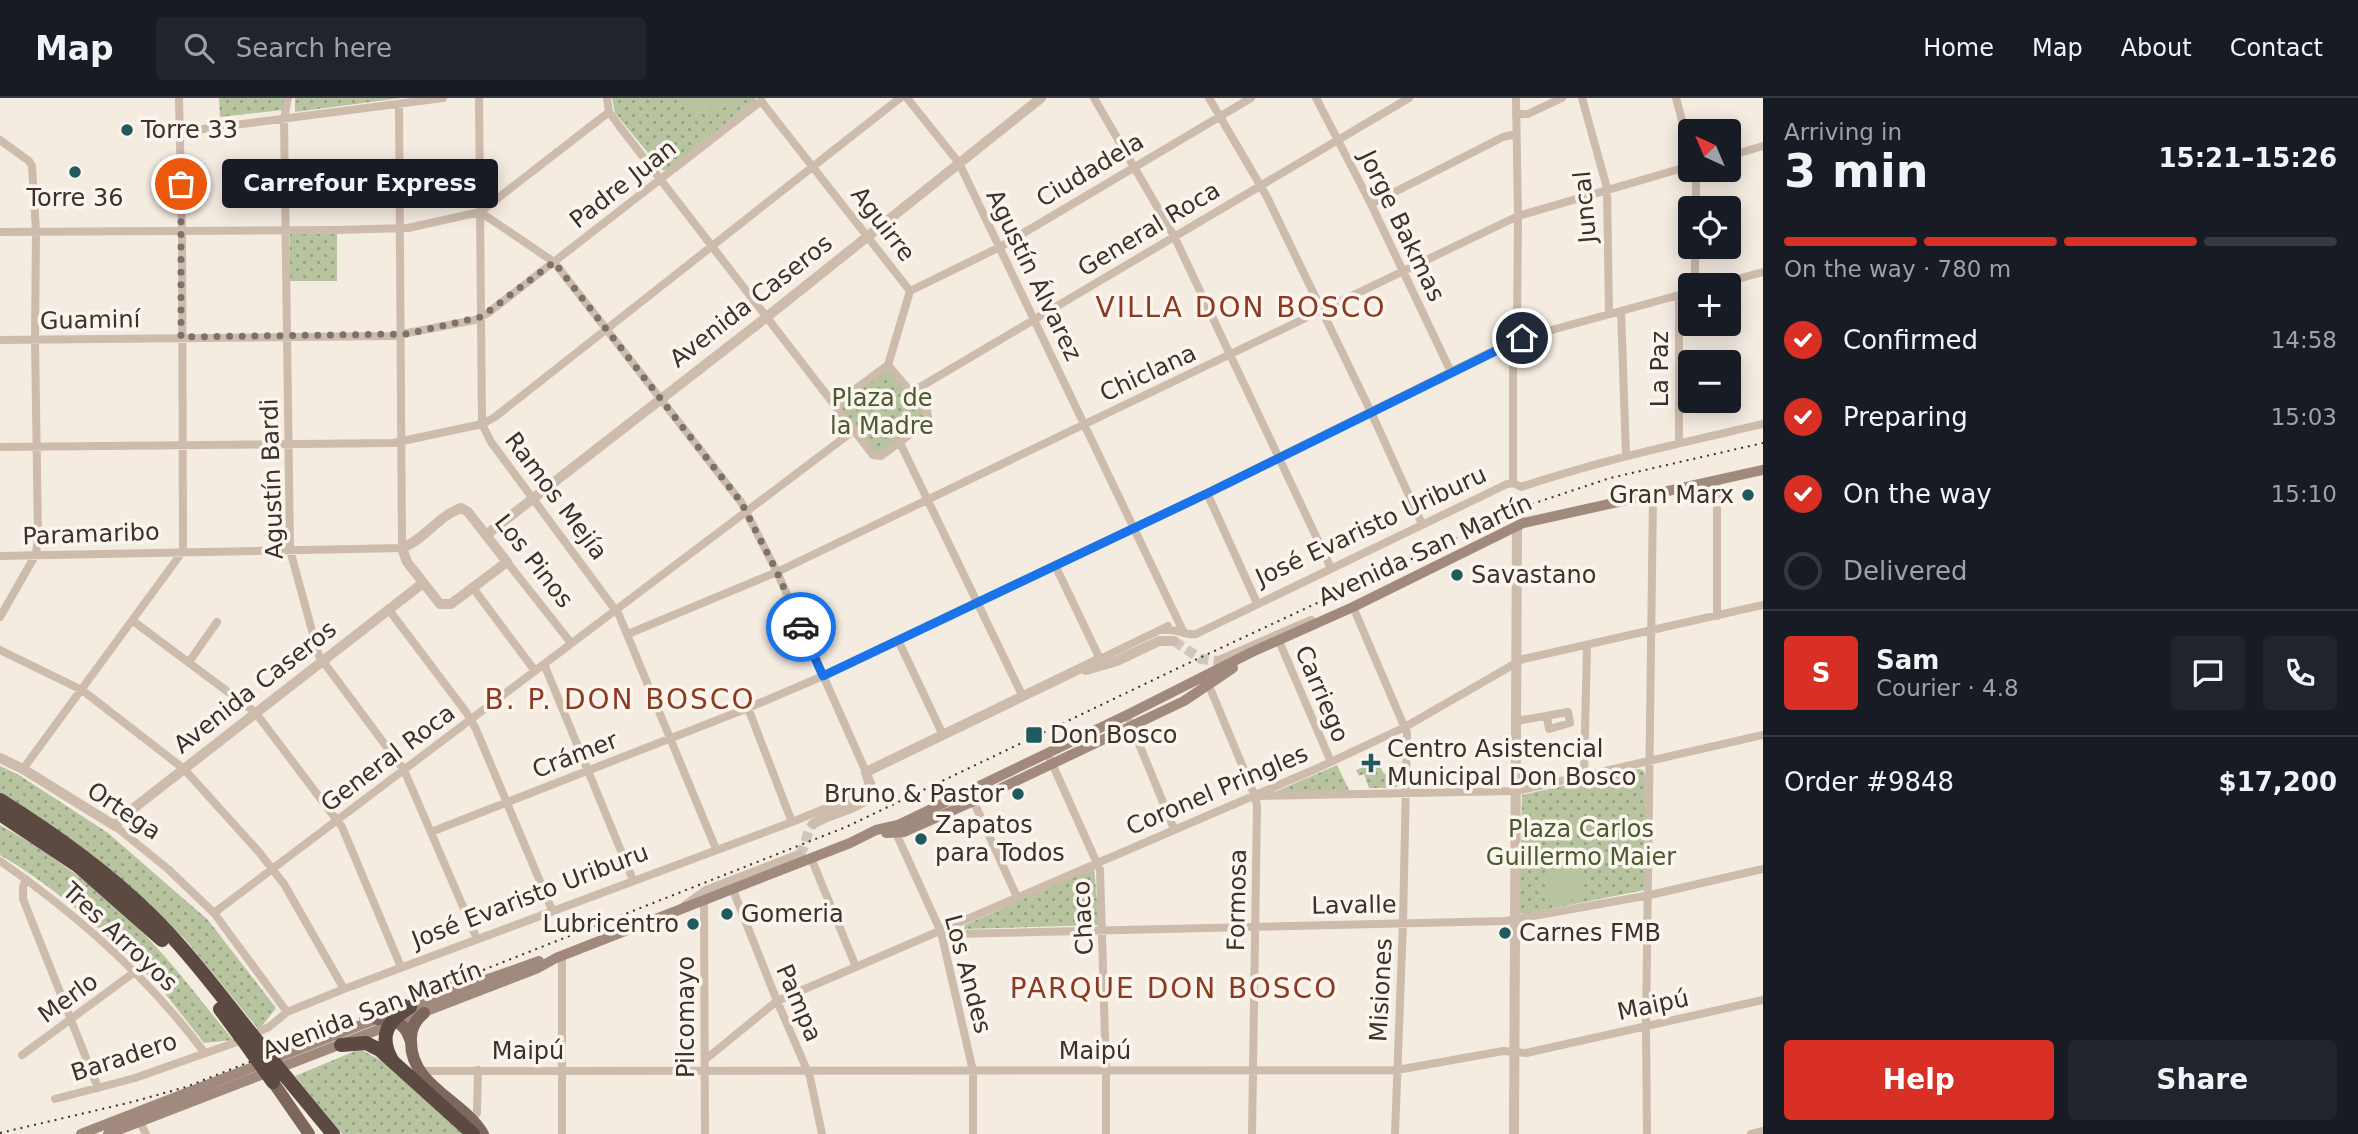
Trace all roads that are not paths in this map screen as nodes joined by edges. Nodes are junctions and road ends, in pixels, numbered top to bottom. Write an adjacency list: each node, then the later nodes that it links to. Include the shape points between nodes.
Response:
1 (179, 98): 25 (street)
2 (288, 98): 23 (street, Agustín Bardi)
3 (443, 98): 19 (street)
4 (479, 98): 39 (street, Ramos Mejía)
5 (607, 98): 20 (street)
6 (900, 98): 33 (street)
7 (907, 98): 31 (street, Agustín Álvarez)
8 (1041, 98): 31 (street, Avenida Caseros)
9 (1094, 98): 32 (street)
10 (1209, 98): 22 (street)
11 (1251, 98): 22 (street, Ciudadela)
12 (1316, 98): 27 (street, Jorge Bakmas)
13 (1409, 98): 27 (street, General Roca)
14 (1516, 98): 21 (street)
15 (1562, 98): 21 (street, via 1528,114)
16 (1583, 98): 37 (street, Juncal)
17 (1676, 98): 24 (street)
18 (761, 100): 33 (street, Aguirre); 35 (street, Padre Juan)
19 (399, 104): 23 (street); 42 (street)
20 (609, 112): 35 (street); 39 (street)
21 (1516, 114): 26 (street)
22 (1220, 116): 32 (street, Ciudadela); 36 (street)
23 (284, 119): 25 (street); 41 (street, Agustín Bardi)
24 (1682, 119)
25 (180, 132): 43 (street)
26 (1516, 134): 38 (street); 40 (street)
27 (1339, 139): 36 (street, General Roca); 38 (street, Jorge Bakmas)
28 (0, 141): 44 (street, via 32,166)
29 (1763, 146): 30 (street)
30 (1741, 152)
31 (959, 163): 46 (street, Avenida Caseros); 48 (street, Agustín Álvarez)
32 (1134, 166): 47 (street); 48 (street, Ciudadela)
33 (813, 167): 46 (street, Aguirre); 49 (street)
34 (1678, 169): 37 (street, Chiclana)
35 (661, 179): 49 (street); 50 (street, Padre Juan)
36 (1260, 185): 47 (street, General Roca); 56 (street)
37 (1607, 188): 40 (street, Chiclana); 58 (street, Juncal)
38 (1371, 204): 51 (street, Jorge Bakmas)
39 (480, 212): 42 (street); 50 (street); 60 (street, Ramos Mejía)
40 (1518, 216): 51 (street, Chiclana); 69 (street)
41 (286, 229): 42 (street); 43 (street); 64 (street, Agustín Bardi)
42 (400, 229): 63 (street)
43 (182, 230): 44 (street); 66 (street)
44 (36, 231): 45 (street); 68 (street)
45 (0, 232)
46 (868, 236): 54 (street, Aguirre); 59 (street, Avenida Caseros)
47 (1174, 236): 61 (street, General Roca); 70 (street)
48 (1000, 247): 54 (street, Ciudadela); 61 (street, Agustín Álvarez)
49 (712, 248): 59 (street); 62 (street)
50 (554, 262): 60 (street, Padre Juan); 62 (street)
51 (1402, 271): 56 (street, Chiclana); 72 (street, Jorge Bakmas)
52 (1763, 272): 53 (street)
53 (1741, 278)
54 (910, 291): 71 (street, Aguirre)
55 (1678, 295): 57 (street, Crámer)
56 (1321, 310): 70 (street, Chiclana); 76 (street)
57 (1620, 311): 58 (street, Crámer); 88 (street)
58 (1609, 314): 69 (street, Crámer)
59 (768, 316): 74 (street, Avenida Caseros); 75 (street)
60 (481, 317): 63 (street, Padre Juan); 77 (street, Ramos Mejía)
61 (1034, 320): 73 (street, General Roca); 78 (street, Agustín Álvarez)
62 (608, 329): 74 (street); 77 (street)
63 (401, 335): 64 (street, Padre Juan); 81 (street)
64 (288, 336): 66 (street, Padre Juan); 84 (street, Agustín Bardi)
65 (1679, 336): 83 (street, La Paz)
66 (181, 337): 68 (street, Guaminí); 85 (street)
67 (0, 340): 68 (street, Guaminí)
68 (35, 340): 86 (street)
69 (1515, 340): 72 (street, Crámer); 92 (street)
70 (1231, 355): 78 (street, Chiclana); 89 (street)
71 (888, 365): 73 (street); 75 (street)
72 (1451, 372): 76 (street, Crámer)
73 (910, 393): 82 (street, via 927,411 927,420)
74 (662, 398): 95 (street, Avenida Caseros); 97 (street)
75 (834, 405): 80 (street)
76 (1371, 412): 89 (street, Crámer); 98 (street)
77 (482, 424): 81 (street); 95 (street, Ramos Mejía)
78 (1085, 424): 96 (street, Chiclana); 100 (street, Agustín Álvarez)
79 (1763, 424): 83 (street, José Evaristo Uriburu)
80 (853, 431): 82 (street, via 873,455 881,456); 97 (street, General Roca)
81 (401, 442): 84 (street); 102 (street)
82 (900, 443): 96 (street)
83 (1679, 443): 88 (street, José Evaristo Uriburu)
84 (288, 444): 85 (street); 103 (street, Agustín Bardi)
85 (181, 445): 86 (street); 104 (street)
86 (38, 446): 87 (street); 105 (street)
87 (0, 447)
88 (1626, 455): 92 (street, José Evaristo Uriburu, via 1521,487)
89 (1280, 458): 93 (street, Crámer); 109 (street)
90 (1763, 470): 91 (main road, Avenida San Martín)
91 (1717, 481): 94 (main road, Avenida San Martín); 120 (street)
92 (1513, 483): 98 (street, José Evaristo Uriburu)
93 (1208, 493): 100 (street, Crámer); 114 (street)
94 (1653, 495): 99 (main road, Avenida San Martín); 127 (street)
95 (534, 497): 101 (street, Avenida Caseros); 117 (street, Ramos Mejía)
96 (927, 501): 110 (street, Chiclana); 113 (street)
97 (747, 511): 110 (street); 117 (street, General Roca)
98 (1422, 524): 109 (street, José Evaristo Uriburu)
99 (1517, 526): 116 (main road, Avenida San Martín); 138 (street)
100 (1134, 528): 108 (street, Crámer); 122 (street, Agustín Álvarez)
101 (486, 534): 102 (street, Los Pinos, via 461,508); 107 (street, Los Pinos)
102 (402, 548): 103 (street, Paramaribo); 111 (street)
103 (290, 550): 104 (street, Paramaribo); 136 (street, Agustín Bardi)
104 (183, 551): 105 (street, Paramaribo); 123 (street)
105 (36, 554): 106 (street, Paramaribo); 121 (street)
106 (0, 556)
107 (507, 562): 112 (street); 131 (street, Los Pinos)
108 (1055, 565): 113 (street, Crámer); 135 (street)
109 (1331, 568): 114 (street, José Evaristo Uriburu)
110 (777, 572): 128 (street, Chiclana); 143 (street)
111 (423, 583): 112 (street, via 440,604 452,604); 118 (street, Avenida Caseros)
112 (472, 588): 141 (street)
113 (976, 603): 130 (street, Crámer); 146 (street)
114 (1257, 603): 126 (street, José Evaristo Uriburu, via 1196,634)
115 (1763, 605): 120 (street, Coronel Pringles)
116 (1353, 607): 119 (main road, Avenida San Martín); 153 (street, Misiones)
117 (616, 609): 128 (street, Ramos Mejía); 131 (street, General Roca)
118 (389, 610): 136 (street, Avenida Caseros); 150 (street)
119 (1339, 613): 132 (main road, Avenida San Martín); 137 (street, via 1296,626)
120 (1717, 616): 127 (street, Coronel Pringles)
121 (0, 617)
122 (1175, 617): 125 (street, José Evaristo Uriburu); 126 (street, Agustín Álvarez)
123 (133, 621): 139 (street); 145 (street)
124 (218, 622): 139 (street)
125 (1164, 630): 126 (street, José Evaristo Uriburu); 135 (street, José Evaristo Uriburu)
126 (1183, 631)
127 (1651, 631): 133 (street, Coronel Pringles); 159 (street)
128 (628, 634): 156 (street, Ramos Mejía)
129 (1174, 641): 142 (street, via 1159,641 1101,667)
130 (899, 642): 143 (street, Crámer); 154 (street)
131 (571, 643): 140 (street, General Roca)
132 (1276, 643): 144 (main road, Avenida San Martín); 160 (street, Carriego)
133 (1587, 645): 138 (street, Coronel Pringles); 166 (street)
134 (0, 650): 145 (street)
135 (1100, 659): 142 (street, José Evaristo Uriburu)
136 (322, 661): 148 (street, Avenida Caseros); 163 (street, Agustín Bardi)
137 (1219, 661)
138 (1517, 661): 152 (street); 153 (street, Coronel Pringles)
139 (189, 662): 148 (street)
140 (544, 664): 141 (street, General Roca); 164 (street)
141 (535, 671): 150 (street, General Roca)
142 (1074, 672): 146 (street, José Evaristo Uriburu)
143 (823, 676): 147 (street, Crámer); 165 (street)
144 (1206, 680): 151 (main road, Avenida San Martín, via 1184,701); 171 (street, Formosa)
145 (82, 690): 161 (street); 162 (street)
146 (1023, 697): 154 (street, José Evaristo Uriburu)
147 (748, 708): 156 (street, Crámer); 177 (street)
148 (255, 712): 162 (street, Avenida Caseros); 176 (street)
149 (1547, 716): 152 (street)
150 (471, 719): 163 (street, General Roca); 173 (street)
151 (1129, 720): 158 (main road, Avenida San Martín); 180 (street)
152 (1517, 721): 168 (street)
153 (1405, 727): 160 (street, Coronel Pringles); 169 (street, Misiones)
154 (943, 734): 165 (street, José Evaristo Uriburu)
155 (1763, 735): 159 (street)
156 (670, 738): 164 (street, Crámer); 185 (street, Ramos Mejía)
157 (0, 758): 161 (street, Ortega)
158 (1050, 758): 170 (main road, Avenida San Martín); 189 (street, Chaco)
159 (1651, 761): 166 (street); 195 (street)
160 (1331, 762): 171 (street, Coronel Pringles)
161 (23, 769): 179 (street, Ortega)
162 (184, 769): 179 (street, Avenida Caseros); 190 (street)
163 (404, 770): 176 (street, General Roca); 183 (street, Agustín Bardi)
164 (589, 770): 173 (street, Crámer); 193 (street)
165 (866, 772): 167 (street)
166 (1584, 777): 168 (street)
167 (871, 783): 177 (street, José Evaristo Uriburu, via 858,795); 178 (street, via 866,800)
168 (1517, 791): 169 (street); 201 (street)
169 (1407, 794): 171 (street); 202 (street, Misiones)
170 (972, 796): 174 (main road, Avenida San Martín); 182 (main road, Avenida San Martín); 196 (street)
171 (1255, 796): 180 (street, Coronel Pringles); 203 (street, Formosa)
172 (0, 800): 220 (highway, via 83,858 148,912 185,951)
173 (508, 802): 183 (street, Crámer); 199 (street)
174 (944, 803): 182 (main road, via 945,807 913,822); 184 (main road, Avenida San Martín)
175 (0, 814): 220 (highway, via 78,866 151,929)
176 (337, 820): 190 (street, General Roca); 208 (street)
177 (792, 822): 185 (street, José Evaristo Uriburu)
178 (813, 824)
179 (115, 826): 200 (street, Ortega)
180 (1174, 829): 189 (street, Coronel Pringles)
181 (895, 831): 182 (main road, Avenida San Martín); 184 (main road, Avenida San Martín); 205 (street, Los Andes)
182 (908, 831)
183 (431, 832): 206 (street, Agustín Bardi)
184 (850, 843): 187 (main road, Avenida San Martín)
185 (716, 849): 193 (street, José Evaristo Uriburu)
186 (799, 855): 198 (street, via 706,891)
187 (811, 858): 194 (main road, Avenida San Martín); 209 (street)
188 (0, 861): 192 (street, Tres Arroyos)
189 (1098, 862): 196 (street, Coronel Pringles); 204 (street, Chaco)
190 (273, 869): 200 (street, General Roca); 211 (street)
191 (1763, 869): 195 (street, Lavalle)
192 (26, 879): 210 (street, Tres Arroyos); 217 (street, via 23,899)
193 (633, 880): 199 (street, José Evaristo Uriburu)
194 (733, 890): 197 (main road, Avenida San Martín); 213 (street, Pampa)
195 (1650, 895): 201 (street, Lavalle); 219 (street)
196 (1017, 898): 205 (street, Coronel Pringles)
197 (704, 900): 198 (main road, Avenida San Martín); 226 (street, Pilcomayo)
198 (681, 909): 207 (main road, Avenida San Martín)
199 (552, 910): 206 (street, José Evaristo Uriburu)
200 (214, 913): 215 (street, Ortega)
201 (1516, 919): 202 (street, Lavalle); 224 (street)
202 (1403, 923): 203 (street, Lavalle); 233 (street, Misiones)
203 (1256, 926): 204 (street, Lavalle); 232 (street, Formosa)
204 (1103, 929): 205 (street, Lavalle); 236 (street, Chaco)
205 (940, 932): 209 (street, Coronel Pringles); 235 (street, Los Andes)
206 (477, 939): 208 (street, José Evaristo Uriburu)
207 (559, 957): 214 (main road, Avenida San Martín); 216 (main road, Avenida San Martín); 229 (street)
208 (401, 967): 211 (street, José Evaristo Uriburu)
209 (856, 967): 213 (street, Coronel Pringles)
210 (136, 971): 217 (street, Merlo); 223 (street, Tres Arroyos)
211 (344, 989): 215 (street, José Evaristo Uriburu)
212 (1763, 1000): 219 (street, Maipú)
213 (777, 1002): 226 (street, Coronel Pringles); 231 (street, Pampa)
214 (410, 1007): 218 (highway)
215 (287, 1012): 223 (street, José Evaristo Uriburu, via 269,1027)
216 (424, 1013): 218 (main road, Avenida San Martín); 221 (main road, via 415,1023)
217 (72, 1021): 225 (street, Merlo); 239 (street)
218 (389, 1022): 221 (main road, via 407,1031); 222 (main road, Avenida San Martín); 227 (highway, via 386,1049); 237 (main road, Avenida San Martín)
219 (1647, 1026): 224 (street, Maipú); 259 (street)
220 (245, 1034): 238 (highway, bridge)
221 (411, 1040): 234 (main road)
222 (341, 1045): 227 (highway, via 366,1043); 237 (main road, Avenida San Martín)
223 (204, 1052): 239 (street, Baradero)
224 (1514, 1052): 233 (street, Maipú); 258 (street)
225 (22, 1055)
226 (706, 1059): 230 (street, Pilcomayo)
227 (397, 1065): 249 (highway)
228 (478, 1070): 229 (street, Maipú); 234 (street, Maipú); 241 (street)
229 (563, 1070): 230 (street, Maipú); 251 (street)
230 (706, 1070): 231 (street, Maipú); 252 (street, Pilcomayo)
231 (807, 1070): 235 (street, Maipú); 253 (street, Pampa)
232 (1254, 1070): 233 (street, Maipú); 236 (street, Maipú); 256 (street, Formosa)
233 (1397, 1070): 257 (street, Misiones)
234 (419, 1071): 250 (main road)
235 (973, 1071): 236 (street, Maipú); 254 (street, Los Andes)
236 (1106, 1071): 255 (street, Chaco)
237 (238, 1079): 242 (main road, Avenida San Martín)
238 (280, 1080): 247 (main road); 248 (highway)
239 (98, 1088): 240 (street, Baradero)
240 (55, 1099)
241 (477, 1113)
242 (138, 1118): 244 (main road); 245 (main road); 246 (street)
243 (1763, 1131): 260 (street)
244 (81, 1134)
245 (108, 1134)
246 (146, 1134)
247 (309, 1134)
248 (334, 1134)
249 (473, 1134)
250 (483, 1134)
251 (562, 1134)
252 (705, 1134)
253 (822, 1134)
254 (973, 1134)
255 (1105, 1134)
256 (1252, 1134)
257 (1395, 1134)
258 (1514, 1134)
259 (1647, 1134)
260 (1751, 1134)

